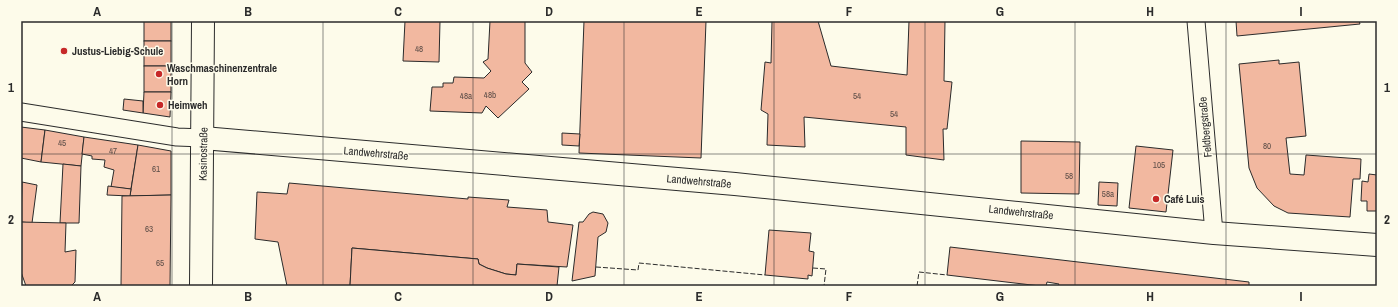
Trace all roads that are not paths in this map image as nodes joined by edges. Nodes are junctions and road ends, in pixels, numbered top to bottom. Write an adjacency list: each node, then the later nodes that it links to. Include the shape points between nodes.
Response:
1 (203, 21): 4 (street, Kasinostraße)
2 (1196, 21): 5 (street, Feldbergstraße)
3 (21, 112): 4 (street, Landwehrstraße, via 177,137)
4 (203, 138): 5 (street, Landwehrstraße, via 735,184); 7 (street, Kasinostraße)
5 (1214, 232): 6 (street, Landwehrstraße)
6 (1377, 245)
7 (200, 286)

